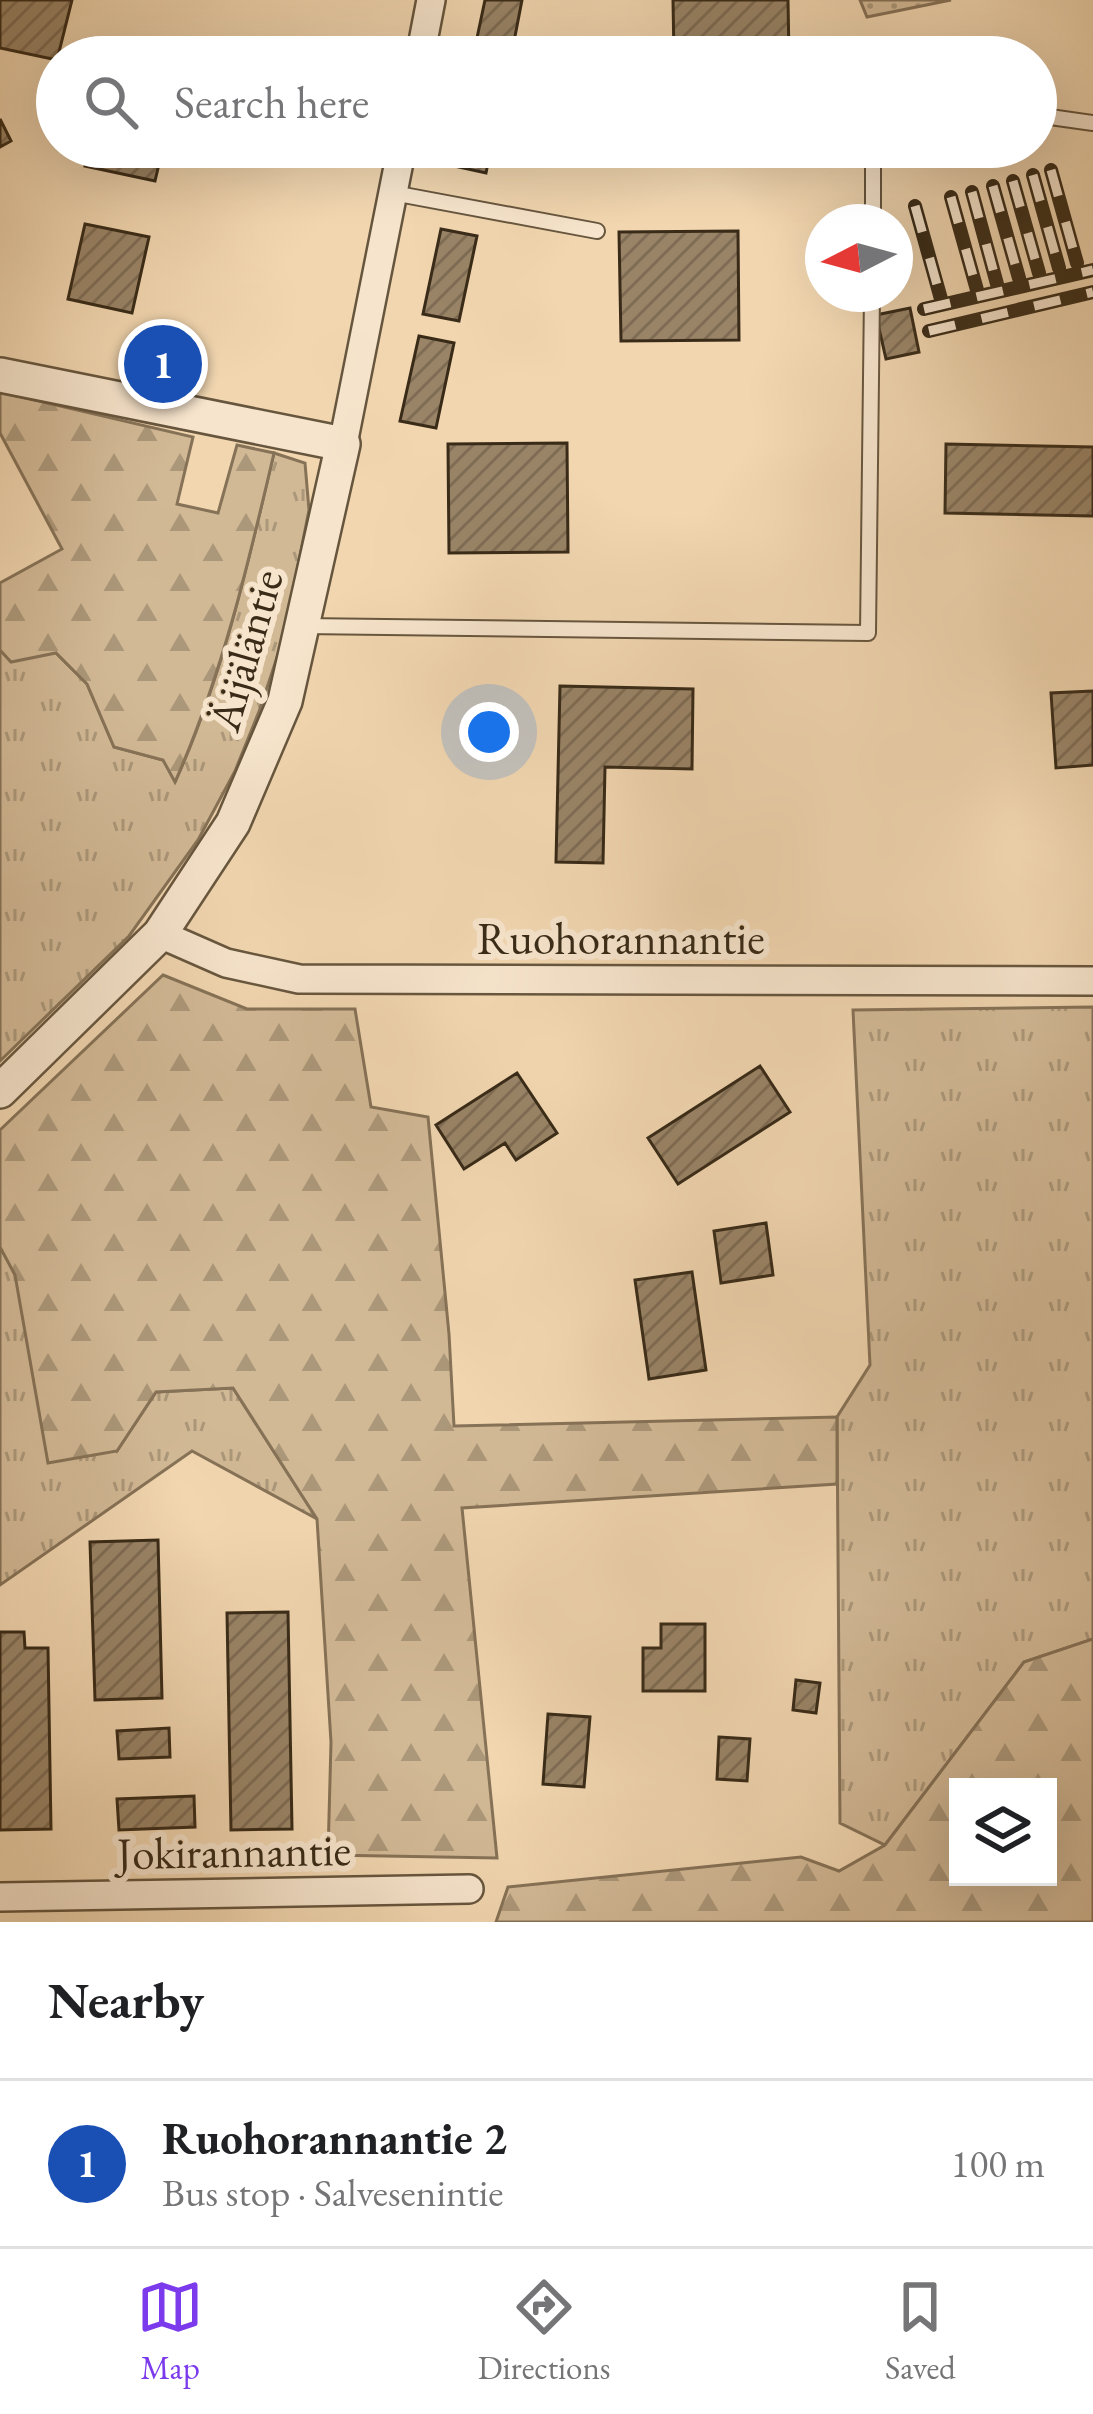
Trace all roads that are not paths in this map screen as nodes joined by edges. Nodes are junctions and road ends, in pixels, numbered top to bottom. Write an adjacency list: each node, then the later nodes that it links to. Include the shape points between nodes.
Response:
1 (431, 0): 2 (street)
2 (424, 36)
3 (1057, 118): 4 (lane)
4 (1093, 124)
5 (398, 168): 7 (street, Äijäläntie)
6 (873, 168): 8 (lane)
7 (393, 193): 9 (lane); 12 (street, Äijäläntie)
8 (872, 204)
9 (597, 231)
10 (872, 312): 13 (lane, via 868,633)
11 (0, 375): 12 (street)
12 (343, 444): 13 (street, Äijäläntie)
13 (302, 626): 14 (street, Äijäläntie, via 286,700 233,823)
14 (160, 934): 15 (street, Ruohorannantie, via 226,963 298,979); 16 (street, Äijäläntie)
15 (1092, 980)
16 (0, 1091)
17 (469, 1889): 18 (street, Jokirannantie)
18 (0, 1897)

